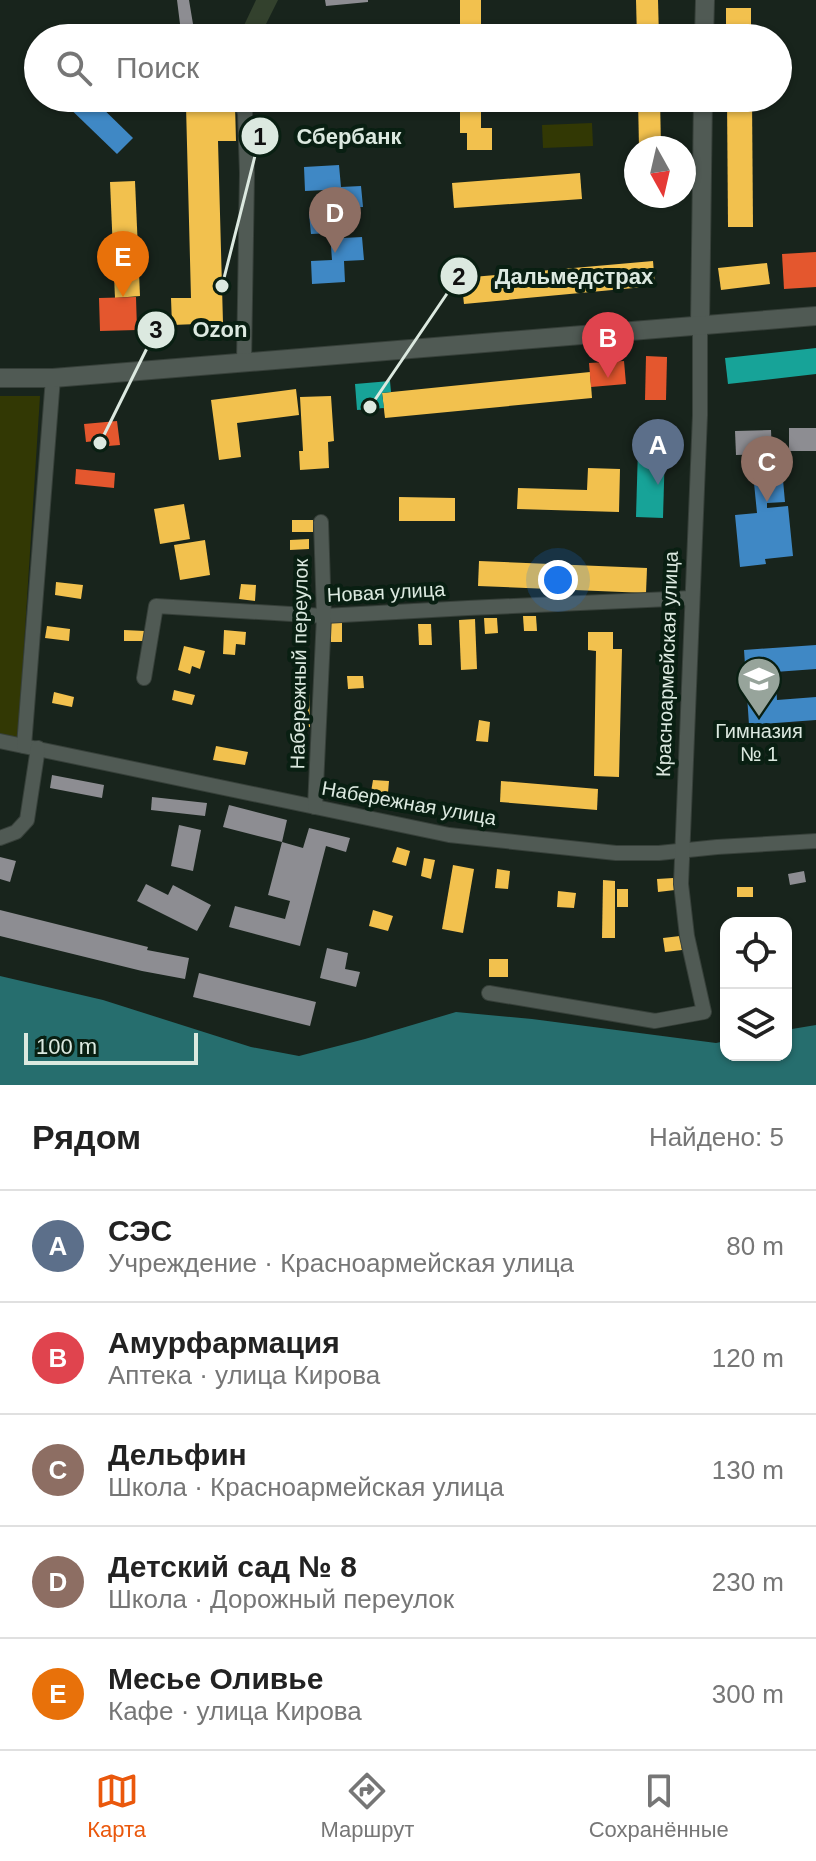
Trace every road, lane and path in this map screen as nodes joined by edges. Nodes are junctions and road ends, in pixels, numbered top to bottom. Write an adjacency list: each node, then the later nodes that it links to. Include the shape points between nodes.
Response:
1 (705, 0): 2 (main road)
2 (704, 24)
3 (245, 112): 7 (street)
4 (703, 112): 6 (main road, Красноармейская улица)
5 (816, 316): 6 (main road)
6 (700, 325): 7 (main road); 11 (street, Красноармейская улица)
7 (244, 363): 9 (main road)
8 (0, 378): 9 (main road)
9 (53, 378): 15 (street)
10 (321, 522): 12 (street, Набережный переулок)
11 (692, 598): 12 (street, Новая улица); 19 (street, Красноармейская улица)
12 (324, 616): 13 (street, Новая улица, via 156,606); 16 (street, Набережный переулок)
13 (144, 678)
14 (0, 741): 15 (street, Набережная улица)
15 (31, 747): 16 (street, Набережная улица); 17 (street, via 27,820)
16 (315, 807): 19 (street, Набережная улица, via 449,835 616,853)
17 (0, 838)
18 (816, 841): 19 (street, Набережная улица)
19 (683, 851): 20 (street, Красноармейская улица, via 687,936 704,1012 655,1021)
20 (489, 993)

